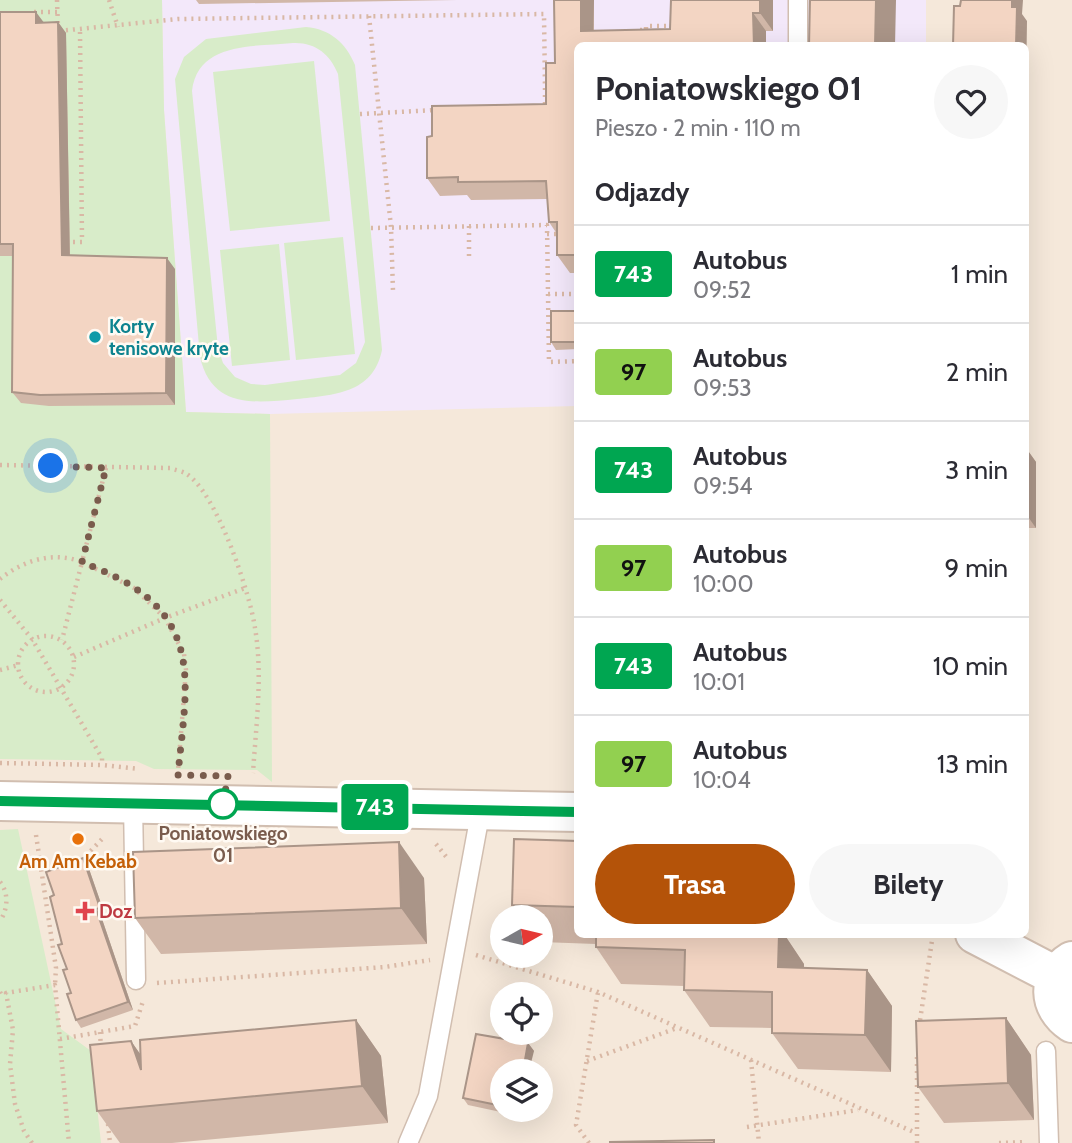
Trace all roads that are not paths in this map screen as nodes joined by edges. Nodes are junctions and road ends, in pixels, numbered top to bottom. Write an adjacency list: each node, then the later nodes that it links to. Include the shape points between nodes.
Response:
1 (798, 0): 2 (lane)
2 (798, 42)
3 (0, 801): 4 (street)
4 (131, 802): 5 (street); 9 (lane)
5 (481, 809): 6 (street); 12 (lane, via 428,1096)
6 (574, 812)
7 (985, 938): 8 (street)
8 (1064, 968): 10 (street, via 1053,998 1063,1017)
9 (144, 984)
10 (1072, 1023)
11 (1046, 1051): 13 (lane)
12 (408, 1143)
13 (1049, 1143)

